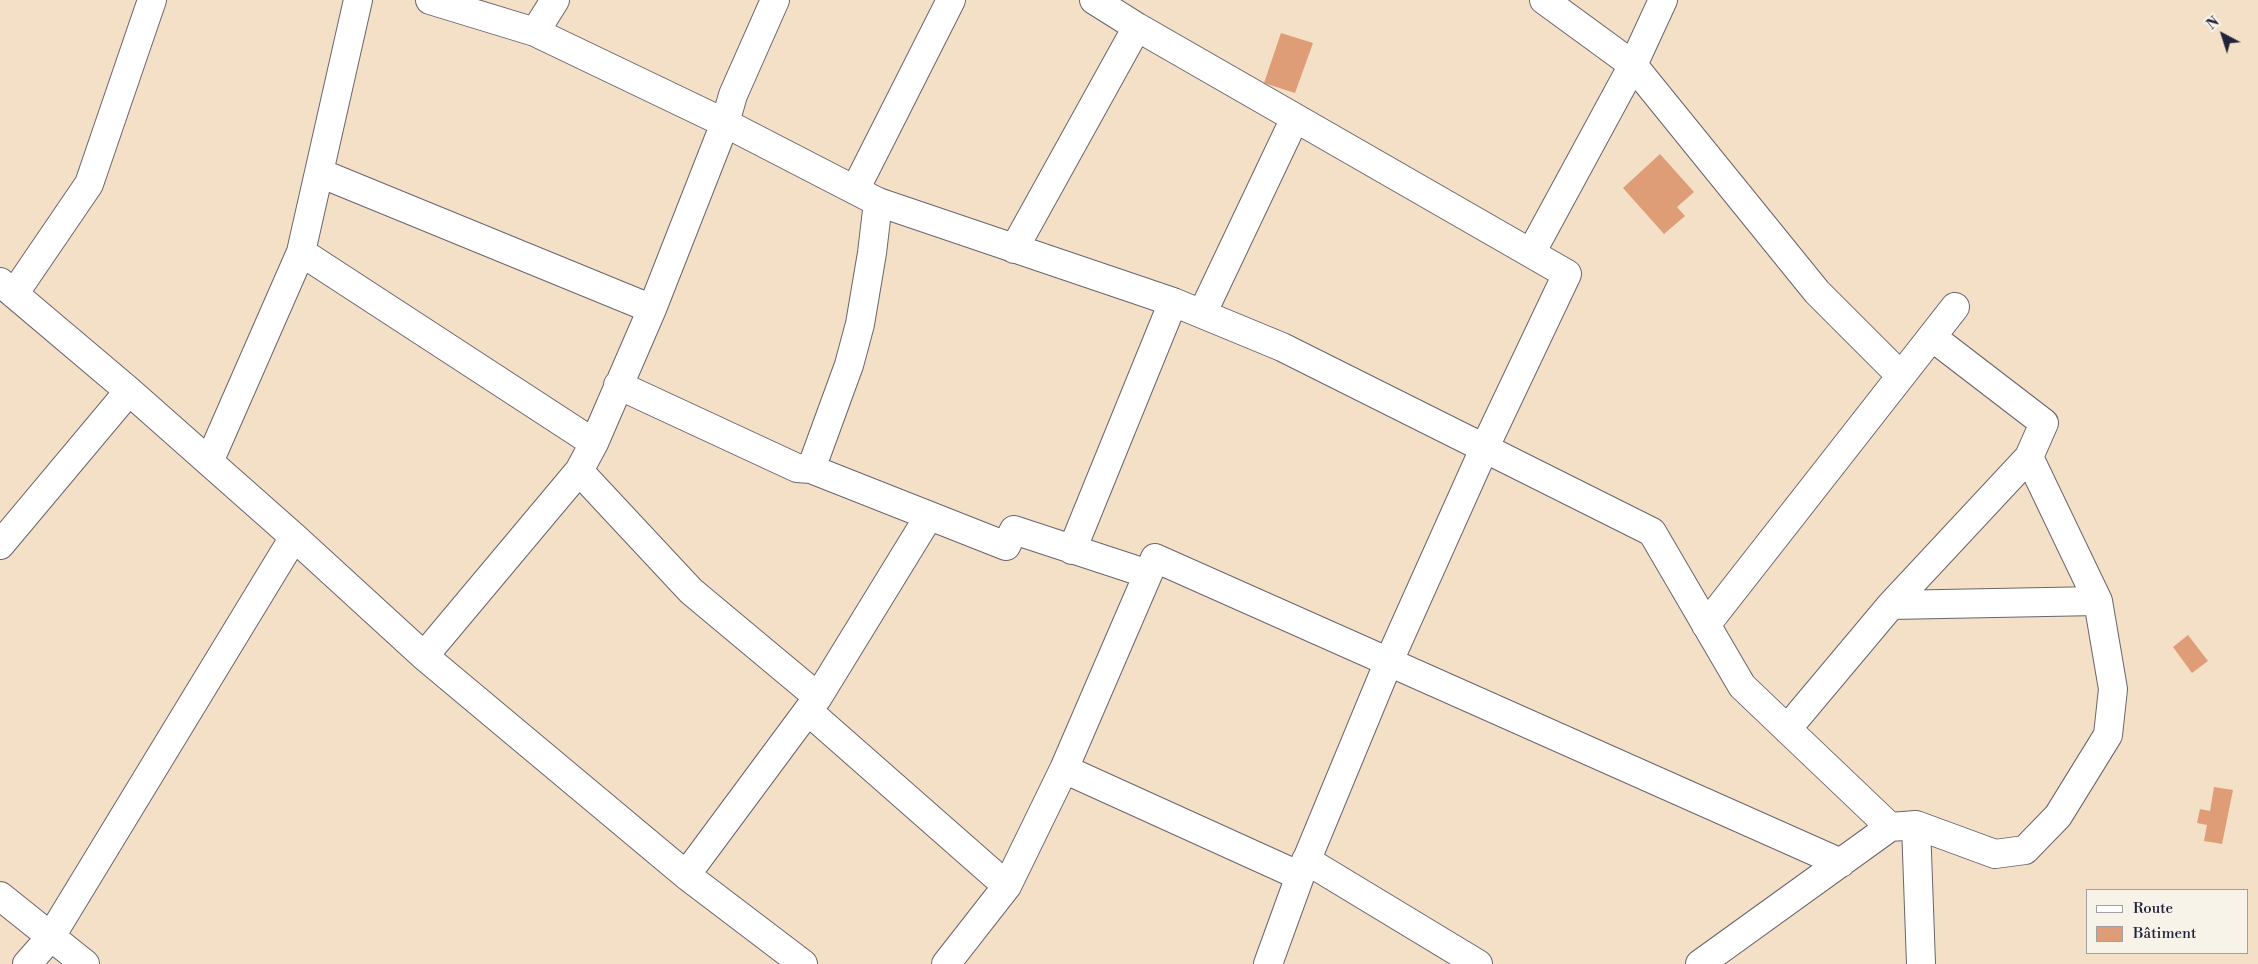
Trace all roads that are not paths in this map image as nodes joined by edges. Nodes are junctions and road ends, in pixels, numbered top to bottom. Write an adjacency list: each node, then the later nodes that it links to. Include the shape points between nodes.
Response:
1 (152, 0): 20 (street, via 89,184)
2 (358, 0): 15 (street)
3 (430, 0): 11 (street)
4 (555, 0): 11 (street)
5 (775, 0): 14 (street)
6 (951, 0): 16 (street)
7 (1094, 0): 10 (street)
8 (1544, 0): 12 (street)
9 (1663, 0): 12 (street)
10 (1138, 27): 13 (street); 17 (street)
11 (535, 32): 14 (street)
12 (1633, 65): 19 (street); 26 (street, via 1816,292)
13 (1295, 118): 19 (street); 24 (street)
14 (724, 123): 16 (street); 23 (street)
15 (320, 173): 18 (street); 23 (street)
16 (866, 196): 17 (street); 33 (street, via 872,253 860,324 849,365)
17 (1014, 249): 21 (street)
18 (301, 252): 29 (street); 32 (street)
19 (1530, 254): 30 (street, via 1567,274)
20 (7, 288): 28 (street)
21 (1173, 302): 24 (street); 38 (street)
22 (1955, 307): 25 (street)
23 (652, 309): 27 (street)
24 (1202, 314): 30 (street, via 1282,347)
25 (1932, 336): 26 (street); 31 (street, via 2044,423)
26 (1901, 376): 42 (street)
27 (618, 385): 29 (street); 33 (street, via 796,468)
28 (129, 391): 32 (street); 37 (street)
29 (594, 443): 34 (street)
30 (1484, 449): 42 (street, via 1652,532); 44 (street)
31 (2029, 457): 40 (street); 41 (street)
32 (209, 462): 36 (street)
33 (811, 469): 35 (street)
34 (579, 471): 43 (street); 45 (street, via 691,591)
35 (929, 516): 38 (street, via 1006,546 1014,530); 45 (street)
36 (294, 536): 43 (street); 54 (street)
37 (0, 545)
38 (1072, 550): 39 (street)
39 (1148, 574): 44 (street, via 1156,558); 47 (street)
40 (2098, 600): 41 (street); 48 (street, via 2113,689 2108,735 2058,816 2025,850 1996,854)
41 (1890, 605): 46 (street)
42 (1706, 625): 46 (street, via 1742,686)
43 (424, 656): 51 (street)
44 (1389, 661): 49 (street); 50 (street)
45 (813, 704): 51 (street); 52 (street)
46 (1787, 729): 48 (street)
47 (1064, 770): 50 (street); 52 (street)
48 (1903, 826): 49 (street); 63 (street)
49 (1841, 863): 55 (street)
50 (1303, 868): 60 (street); 61 (street)
51 (686, 875): 58 (street)
52 (1007, 886): 59 (street)
53 (0, 896): 54 (street)
54 (50, 938): 56 (street); 57 (street)
55 (1729, 954): 62 (street)
56 (27, 964)
57 (85, 964)
58 (803, 964)
59 (946, 964)
60 (1268, 964)
61 (1478, 964)
62 (1700, 964)
63 (1921, 964)

